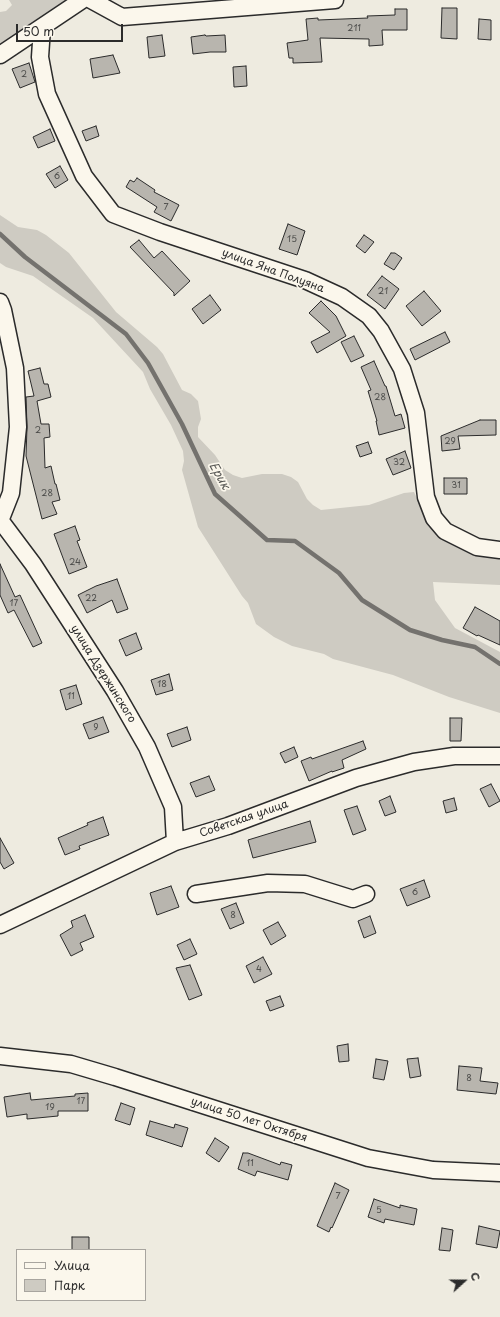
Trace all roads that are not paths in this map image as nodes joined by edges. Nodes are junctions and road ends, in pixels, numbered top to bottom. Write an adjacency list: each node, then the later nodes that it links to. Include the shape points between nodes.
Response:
1 (82, 0): 4 (street)
2 (91, 0): 3 (street, via 122,17)
3 (335, 0)
4 (42, 28): 5 (street); 8 (street, улица Яна Полуяна, via 40,57 47,94 84,176 113,214 305,280 342,297 369,316 381,331 402,369 416,413 426,497 434,518 445,531 477,547)
5 (0, 55)
6 (0, 302): 7 (street, via 15,368 18,427 11,493)
7 (0, 521): 10 (street, улица Дзержинского, via 33,564 111,684 147,747 173,807)
8 (500, 550)
9 (500, 756): 10 (street, Советская улица, via 454,756 414,762 356,778 228,826)
10 (175, 842): 13 (street, Советская улица)
11 (196, 894): 12 (street, via 268,883 305,884 353,899)
12 (366, 894)
13 (0, 925)
14 (0, 1056): 15 (street, улица 50 лет Октября, via 71,1064 368,1158 433,1170)
15 (500, 1173)

